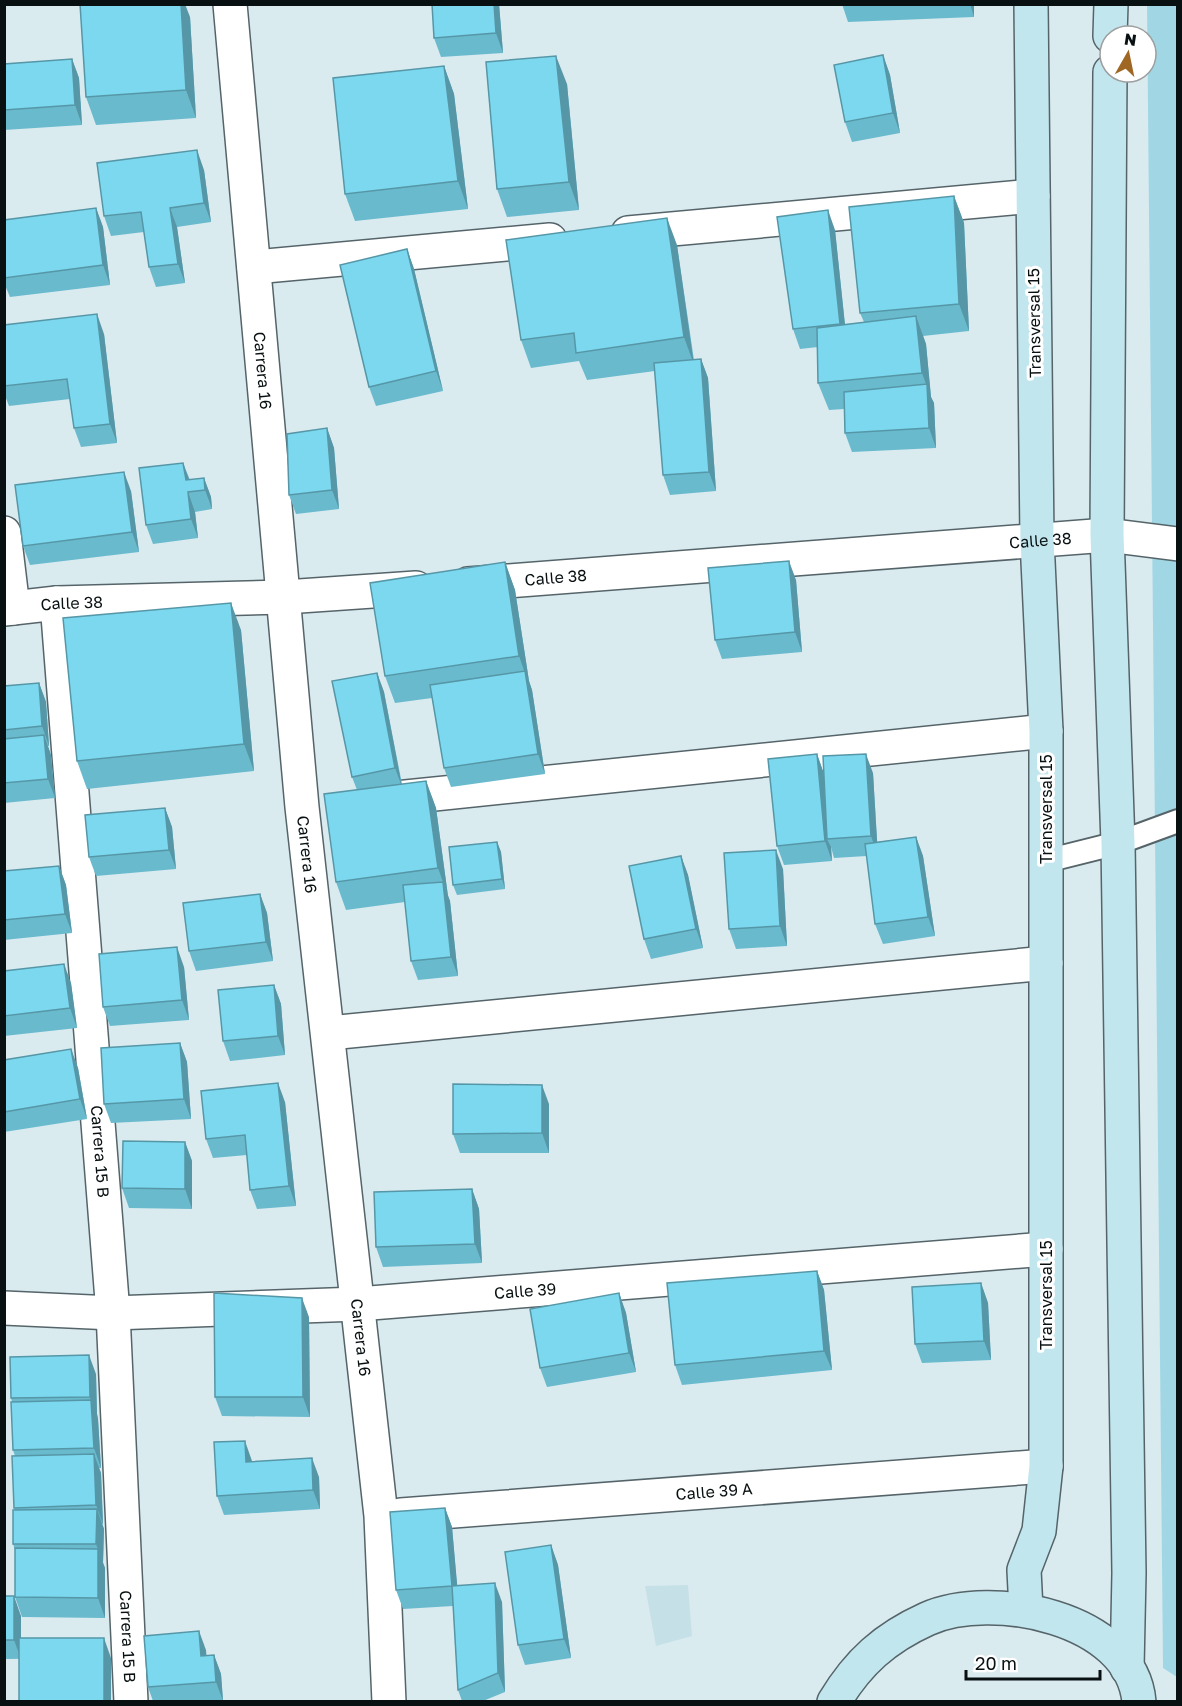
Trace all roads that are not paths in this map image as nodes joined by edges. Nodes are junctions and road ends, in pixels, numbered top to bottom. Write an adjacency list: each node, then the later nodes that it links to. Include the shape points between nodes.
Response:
1 (230, 4): 7 (street, Carrera 16)
2 (1031, 4): 6 (street, Transversal 15)
3 (1110, 4): 4 (street)
4 (1110, 24)
5 (1110, 84): 9 (street)
6 (1033, 196): 7 (street); 10 (street, Transversal 15)
7 (254, 267): 12 (street, Carrera 16)
8 (4, 533): 14 (street)
9 (1107, 535): 10 (street, Calle 38); 11 (street); 18 (street)
10 (1037, 540): 12 (street, Calle 38); 15 (street, Transversal 15)
11 (1178, 544)
12 (285, 597): 13 (street, Calle 38); 16 (street, Carrera 16)
13 (57, 603): 14 (street, Calle 38); 25 (street, Carrera 15 B)
14 (9, 608)
15 (1046, 731): 16 (street); 19 (street, Transversal 15)
16 (302, 807): 21 (street, Carrera 16)
17 (1178, 821): 18 (lane)
18 (1118, 843): 19 (lane); 29 (street, via 1129,1573)
19 (1046, 861): 20 (street, Transversal 15)
20 (1046, 963): 21 (street); 22 (street, Transversal 15)
21 (329, 1033): 23 (street, Carrera 16)
22 (1046, 1249): 23 (street, Calle 39); 26 (street, Transversal 15)
23 (358, 1304): 25 (street, Calle 39); 27 (street, Carrera 16)
24 (4, 1308): 25 (street, Calle 39)
25 (113, 1313): 30 (street, Carrera 15 B)
26 (1046, 1466): 27 (street, Calle 39 A); 28 (street, Transversal 15, via 1039,1531 1024,1570)
27 (381, 1516): 31 (street, Carrera 16)
28 (1026, 1610): 29 (street, via 1055,1617 1082,1630 1107,1646); 32 (street, via 977,1607 929,1618 886,1641 850,1674)
29 (1127, 1668): 33 (street)
30 (131, 1701)
31 (389, 1701)
32 (834, 1701)
33 (1139, 1701)

